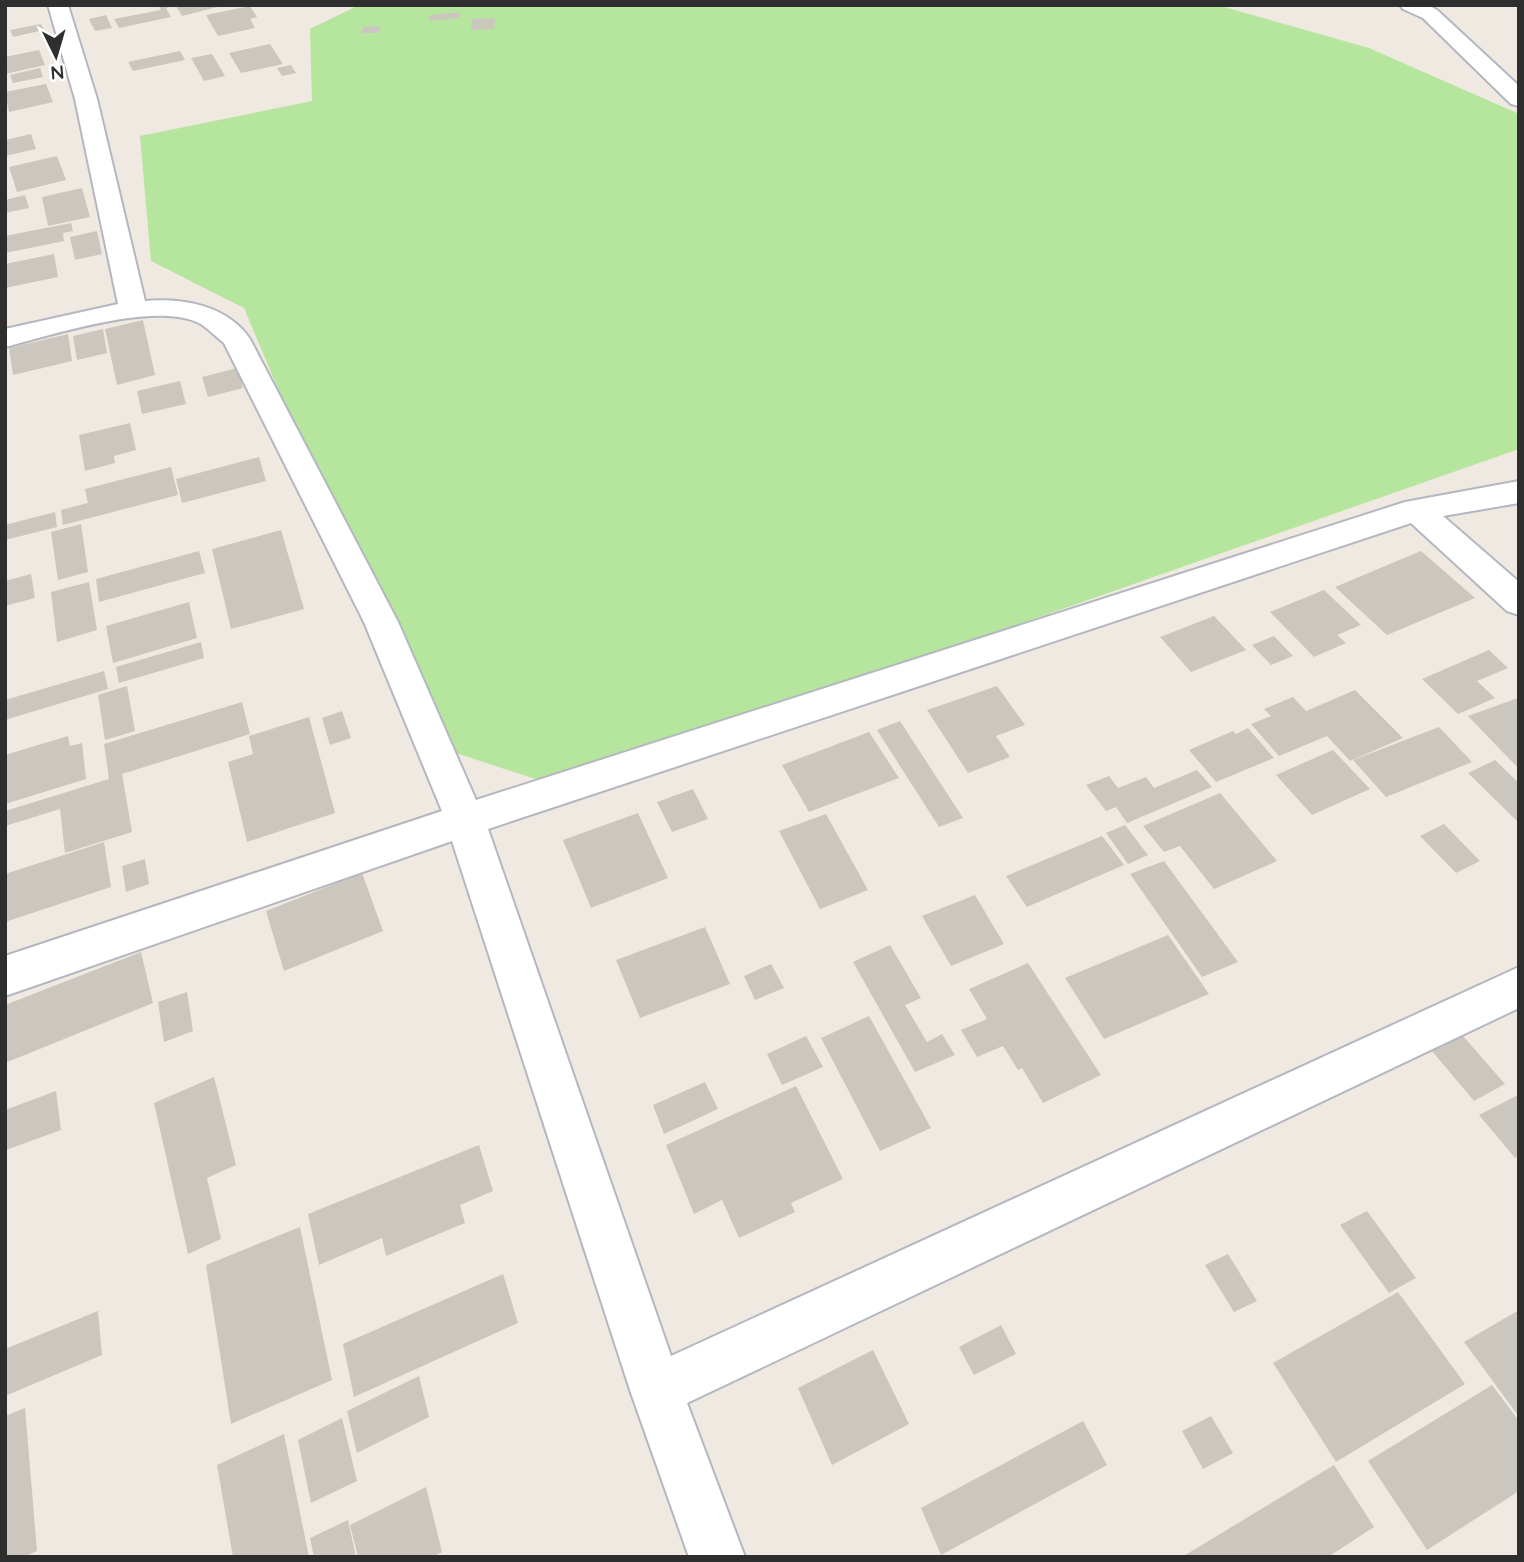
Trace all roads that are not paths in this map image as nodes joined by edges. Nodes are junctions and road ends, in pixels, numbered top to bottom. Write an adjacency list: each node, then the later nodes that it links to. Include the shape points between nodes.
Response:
1 (58, 5): 4 (street, via 86,99)
2 (1410, 5): 3 (street, via 1430,14)
3 (1519, 99)
4 (133, 310): 5 (street); 9 (street, via 176,307 208,316 236,339 381,622)
5 (5, 338)
6 (1519, 492): 7 (street)
7 (1416, 510): 8 (street); 9 (street)
8 (1519, 602)
9 (465, 820): 10 (street); 12 (street)
10 (5, 976)
11 (1519, 987): 12 (street)
12 (656, 1390): 13 (street)
13 (717, 1557)

